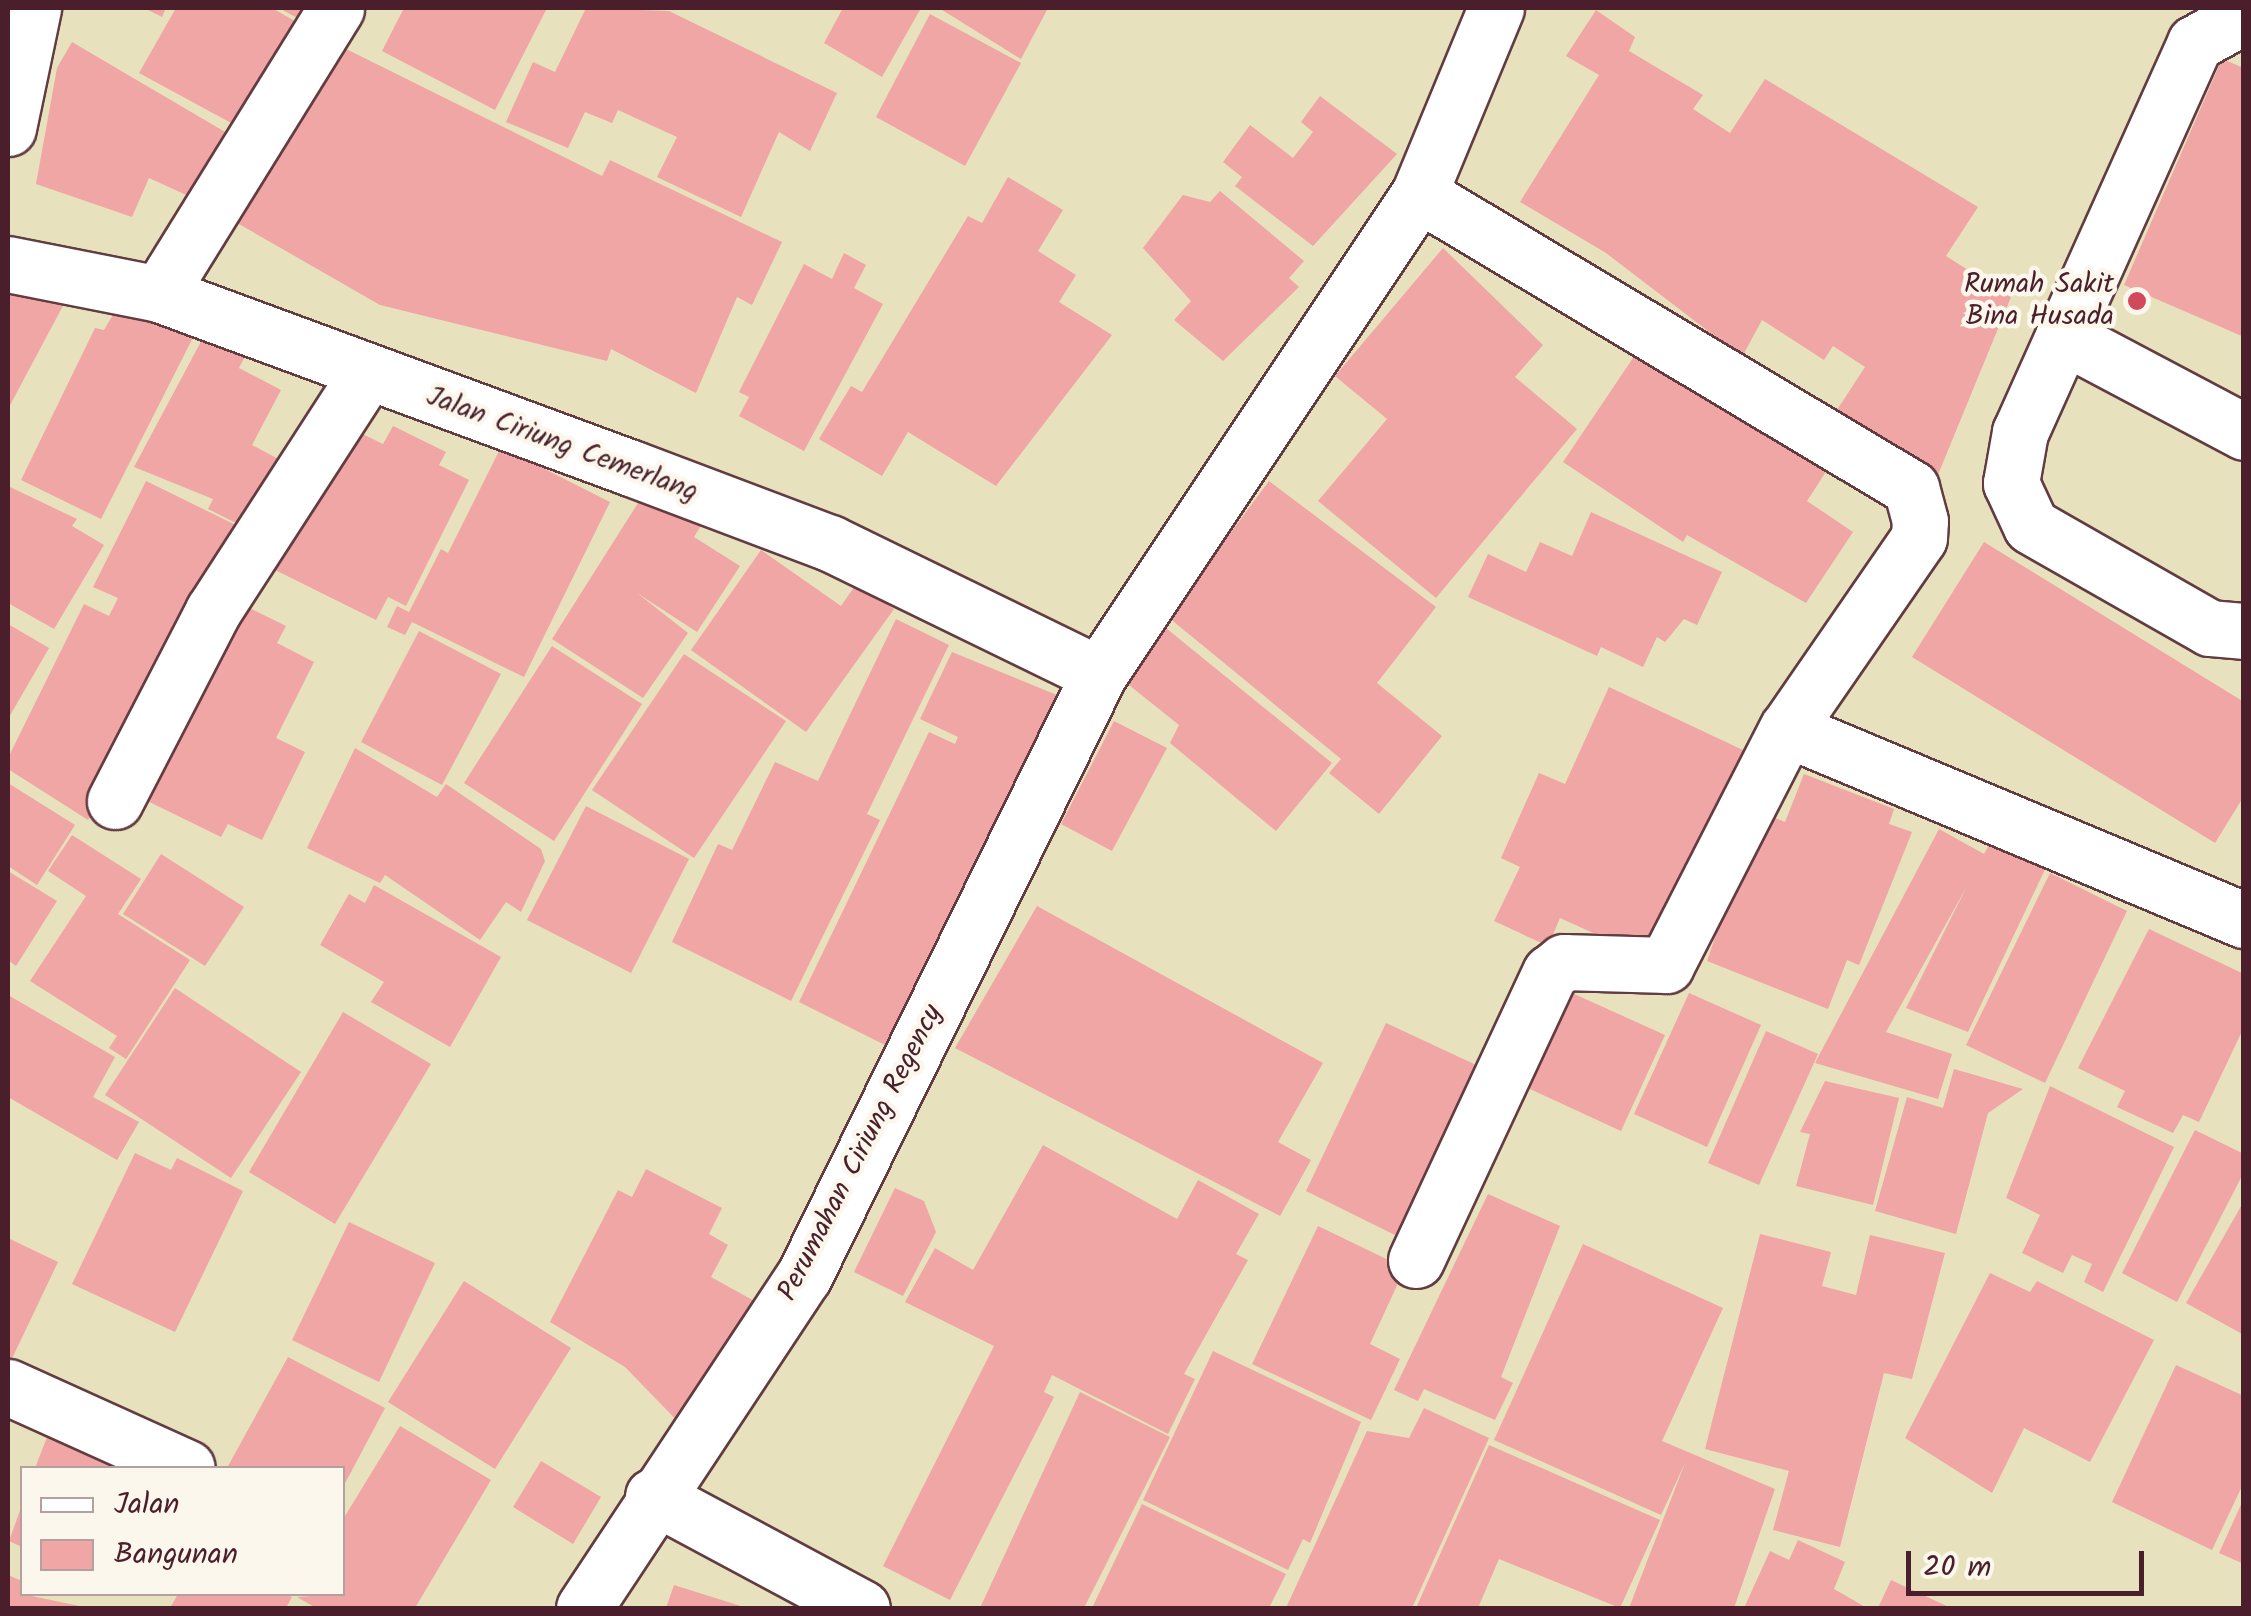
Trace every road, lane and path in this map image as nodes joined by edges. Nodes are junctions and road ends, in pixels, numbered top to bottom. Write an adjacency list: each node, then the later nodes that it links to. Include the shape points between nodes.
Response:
1 (33, 8): 5 (street)
2 (336, 8): 8 (street)
3 (1496, 8): 6 (street, Perumahan Ciriung Regency)
4 (2233, 14): 9 (street, via 2195,44)
5 (8, 128)
6 (1419, 194): 13 (street, Perumahan Ciriung Regency); 14 (street, via 1910,488 1919,538)
7 (8, 264): 8 (street, Jalan Ciriung Cemerlang)
8 (159, 294): 10 (street, Jalan Ciriung Cemerlang)
9 (2063, 336): 11 (street); 12 (street, via 2013,458 2017,505 2031,526 2084,560 2210,628)
10 (365, 376): 13 (street, Jalan Ciriung Cemerlang, via 830,543); 15 (street, via 213,611)
11 (2244, 432)
12 (2244, 631)
13 (1100, 674): 20 (street, Perumahan Ciriung Regency, via 804,1276)
14 (1788, 730): 16 (street); 17 (street, via 1666,965 1564,962 1550,973)
15 (115, 800)
16 (2244, 920)
17 (1416, 1260)
18 (8, 1387): 19 (street)
19 (183, 1466)
20 (653, 1496): 21 (street, Perumahan Ciriung Regency); 22 (street)
21 (584, 1608)
22 (862, 1608)

